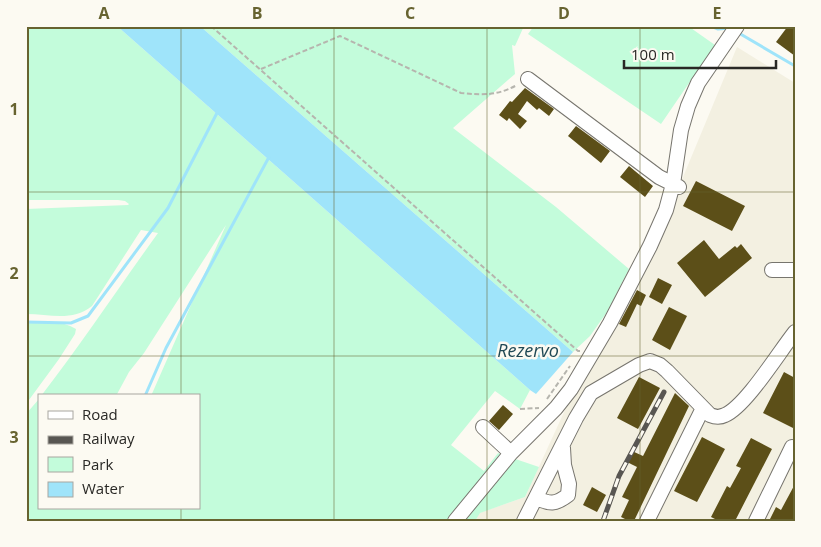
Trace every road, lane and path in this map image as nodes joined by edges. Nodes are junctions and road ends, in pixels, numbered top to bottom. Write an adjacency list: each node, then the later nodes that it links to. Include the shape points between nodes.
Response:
1 (211, 26): 3 (path)
2 (733, 31): 5 (street, via 698,83 688,106 681,130)
3 (260, 70): 4 (path, via 340,36 461,93 504,92); 9 (path, via 578,351)
4 (528, 79): 5 (street, via 659,177)
5 (677, 186): 9 (street, via 650,246)
6 (772, 270): 7 (street)
7 (795, 270)
8 (795, 332): 12 (street, via 734,410 717,417)
9 (592, 353): 16 (street, via 556,408)
10 (570, 366): 11 (path, via 547,397)
11 (549, 407)
12 (703, 408): 14 (street, via 667,371 650,361 591,393); 20 (street)
13 (482, 427): 16 (street)
14 (563, 444): 17 (street); 17 (street, via 568,495 559,502 548,503)
15 (795, 448): 21 (street, via 792,447)
16 (511, 453): 18 (street)
17 (536, 498): 19 (street)
18 (455, 521)
19 (524, 521)
20 (647, 521)
21 (756, 521)

